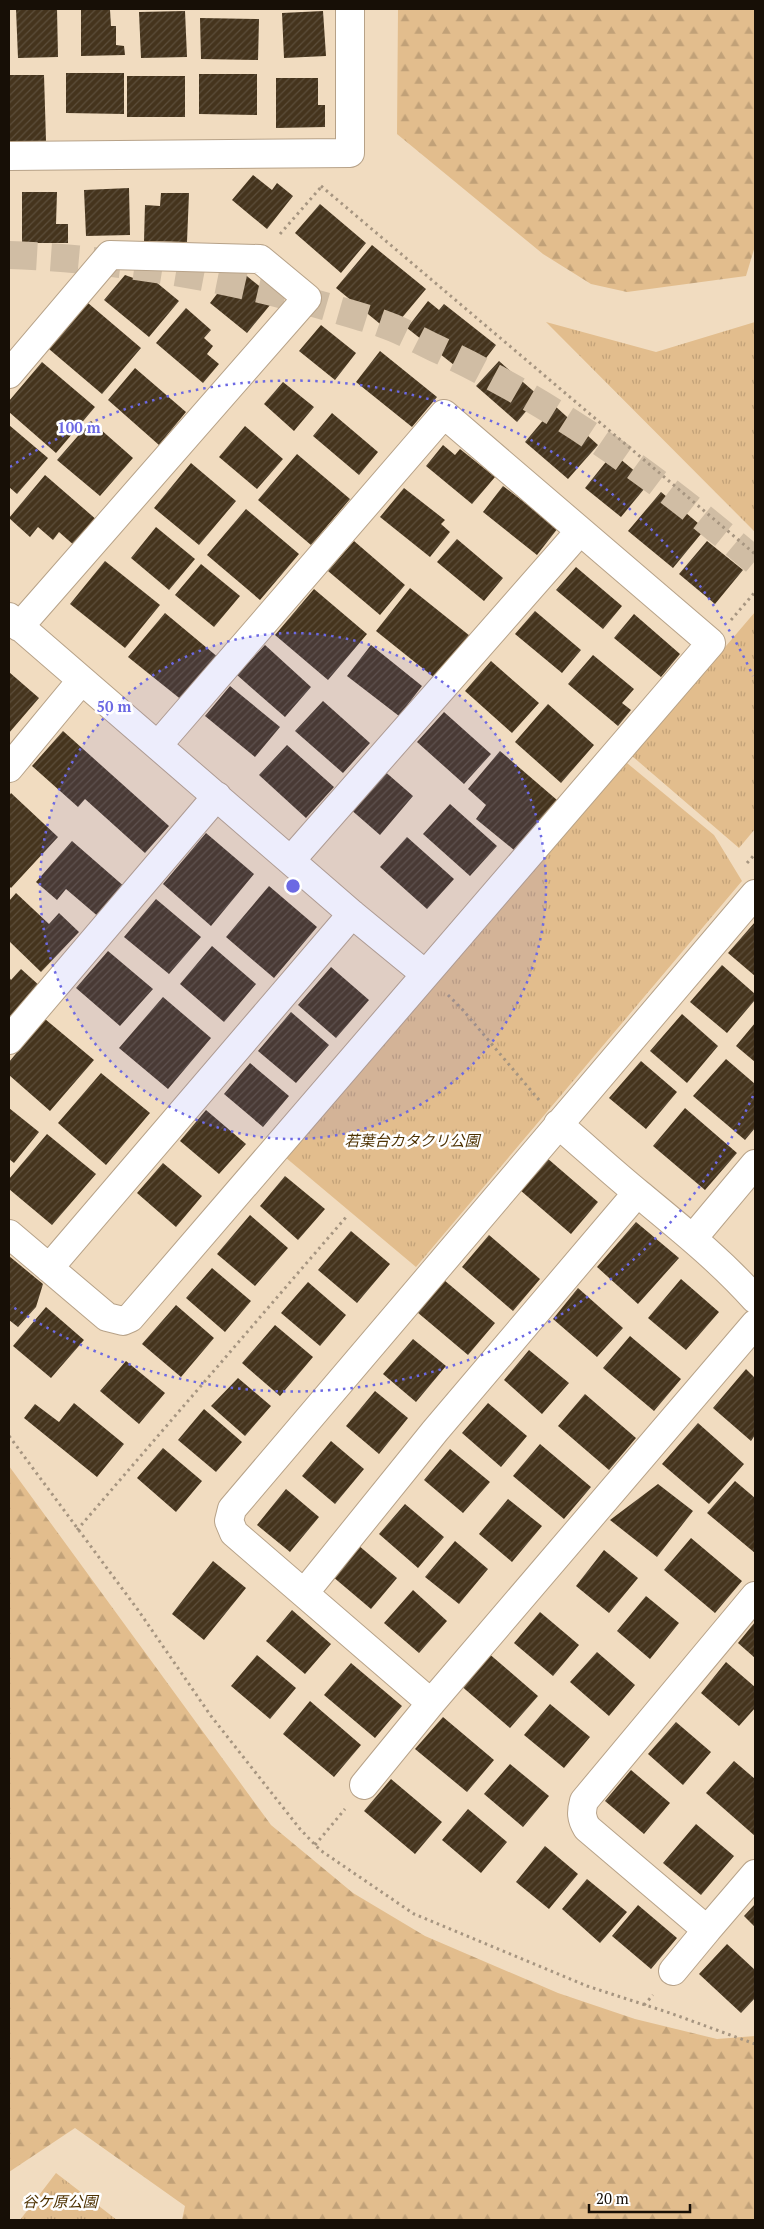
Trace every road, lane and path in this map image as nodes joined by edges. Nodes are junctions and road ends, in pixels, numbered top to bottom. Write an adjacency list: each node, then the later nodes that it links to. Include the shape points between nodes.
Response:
1 (350, 9): 2 (street)
2 (350, 153): 3 (street); 4 (path)
3 (9, 156)
4 (321, 186): 5 (path); 8 (path)
5 (260, 259): 6 (street, via 110,255); 10 (street, via 307,298)
6 (9, 374)
7 (580, 531): 11 (street); 13 (street, via 444,414); 16 (street)
8 (755, 554)
9 (755, 592): 11 (path)
10 (14, 622): 12 (street)
11 (712, 642): 19 (street)
12 (81, 681): 13 (street); 14 (street)
13 (158, 745): 15 (street)
14 (9, 768)
15 (217, 796): 16 (street); 20 (street)
16 (291, 860): 18 (street)
17 (755, 894): 21 (street)
18 (352, 914): 19 (street); 27 (street)
19 (424, 974): 21 (path, via 462,1009); 27 (street, via 130,1318 123,1322 107,1317)
20 (9, 1040)
21 (558, 1124): 23 (street); 31 (street, via 232,1509 229,1521 234,1533)
22 (755, 1164): 26 (street)
23 (637, 1193): 26 (street); 31 (street, via 435,1431)
24 (347, 1216): 30 (path)
25 (9, 1234): 27 (street)
26 (693, 1238): 28 (street)
27 (49, 1268)
28 (755, 1299)
29 (755, 1324): 33 (street)
30 (77, 1530)
31 (305, 1592): 33 (street)
32 (755, 1596): 37 (street, via 584,1801 582,1810 587,1828)
33 (431, 1703): 34 (street)
34 (364, 1785): 35 (path)
35 (315, 1845)
36 (755, 1874): 37 (street)
37 (707, 1930): 38 (street)
38 (673, 1972)

